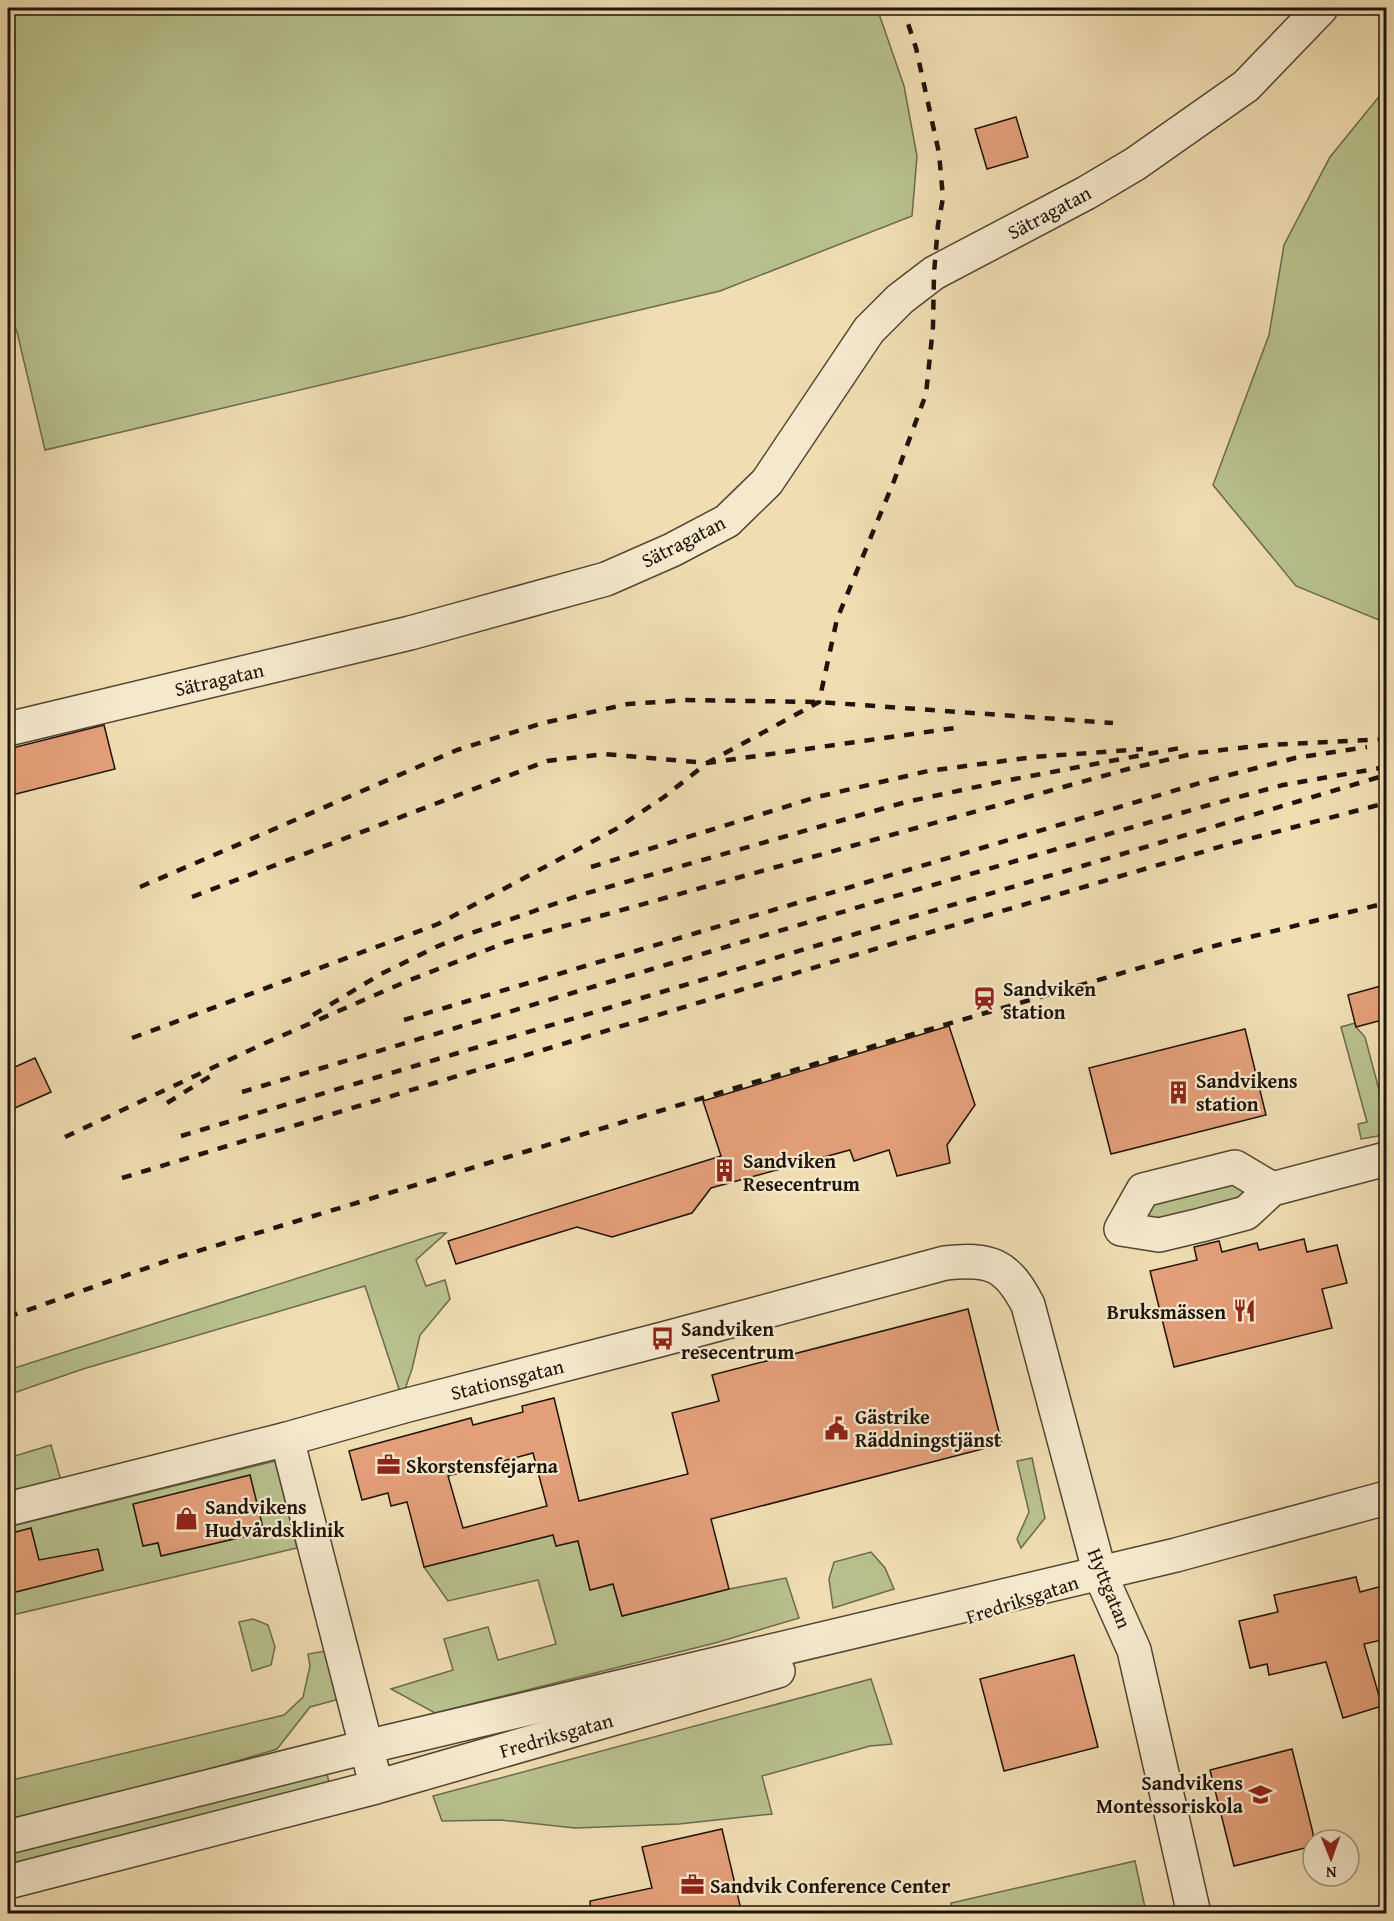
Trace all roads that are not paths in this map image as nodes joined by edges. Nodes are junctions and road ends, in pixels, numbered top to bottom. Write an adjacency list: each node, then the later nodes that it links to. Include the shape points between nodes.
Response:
1 (1321, 8): 2 (street, Sätragatan, via 1246,86 1135,164 934,273 900,299 869,330 767,482 727,521 606,579 410,633)
2 (8, 729)
3 (1386, 1159): 4 (street)
4 (1272, 1189)
5 (1004, 1272): 6 (street, Stationsgatan, via 989,1263 945,1263); 9 (street, Hyttgatan, via 1028,1305)
6 (287, 1439): 8 (street, Stationsgatan); 10 (street)
7 (1386, 1498): 9 (street, Fredriksgatan)
8 (8, 1509)
9 (1100, 1574): 10 (street, Fredriksgatan); 11 (street, Fredriksgatan, via 1035,1597); 14 (street, Hyttgatan, via 1134,1650)
10 (366, 1747): 11 (street); 12 (street, Fredriksgatan)
11 (376, 1786): 13 (street, Fredriksgatan)
12 (8, 1838)
13 (8, 1882)
14 (1194, 1914)

